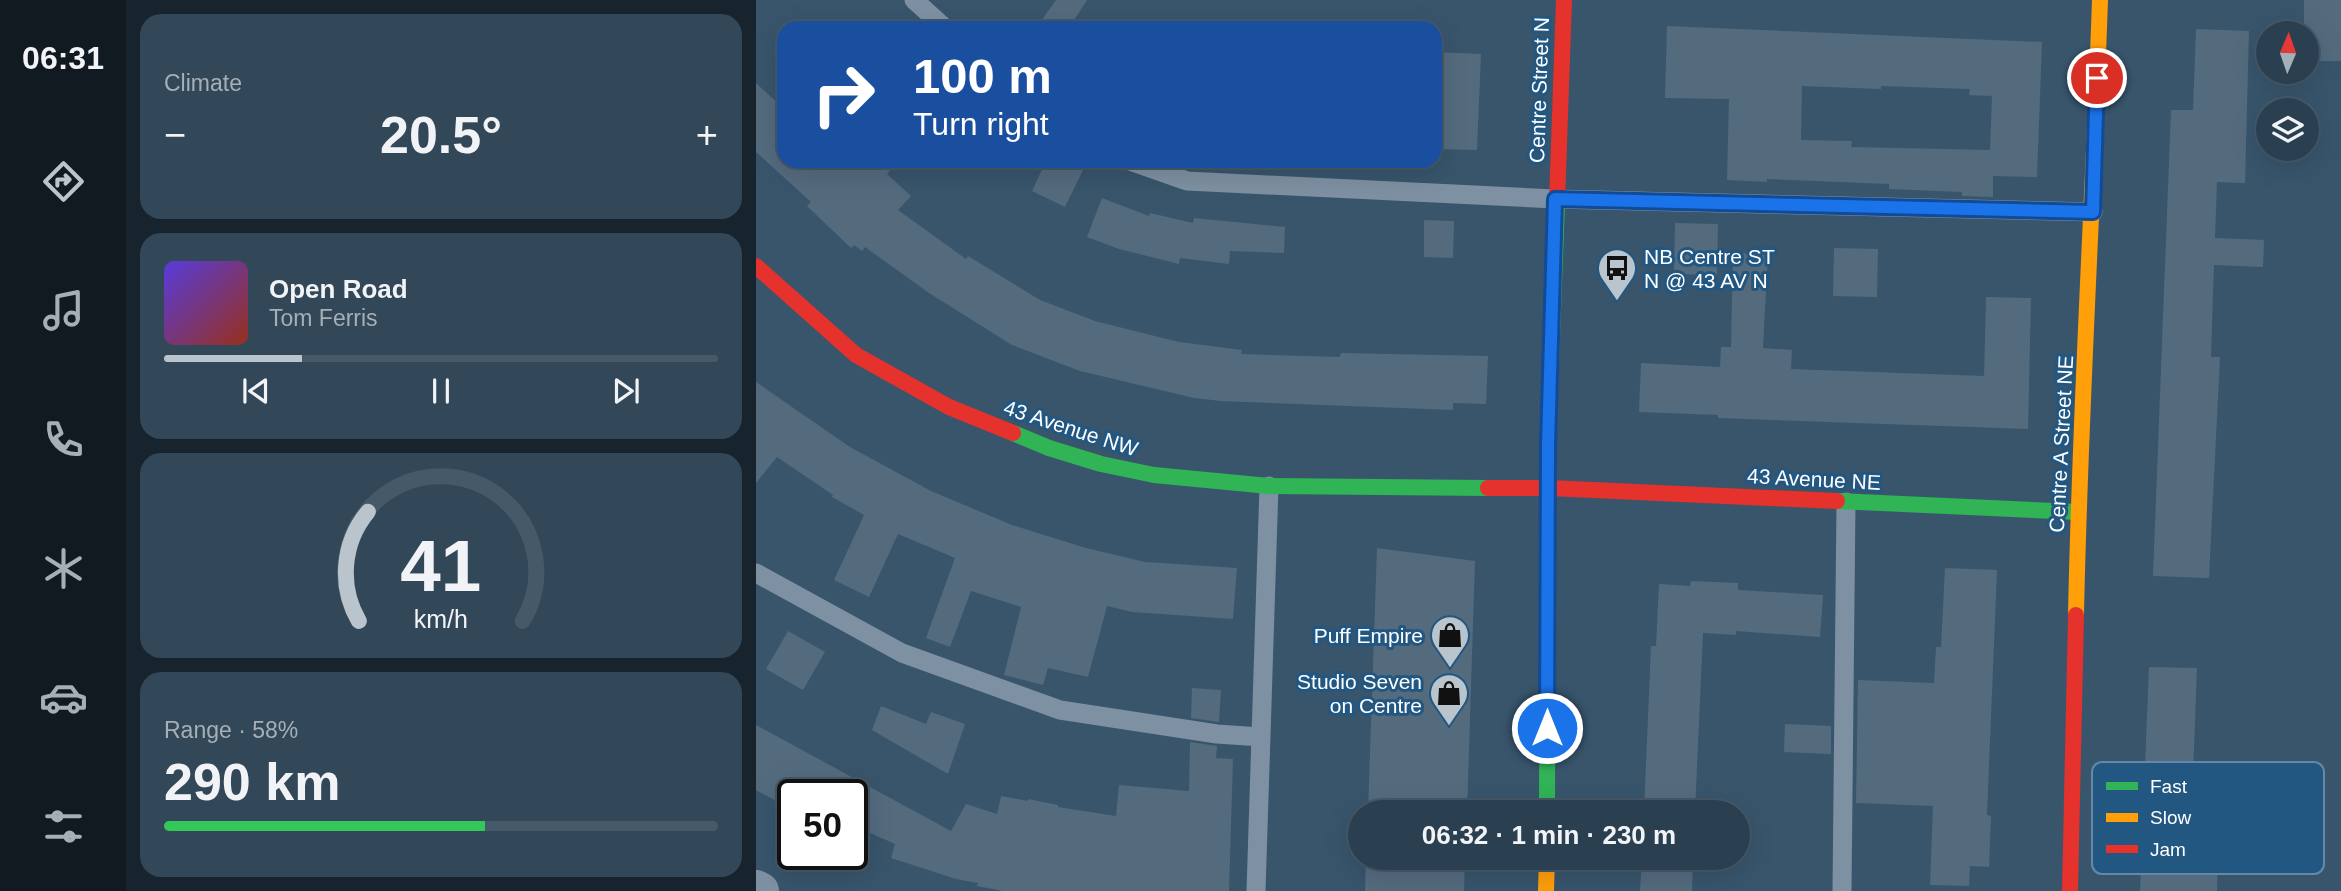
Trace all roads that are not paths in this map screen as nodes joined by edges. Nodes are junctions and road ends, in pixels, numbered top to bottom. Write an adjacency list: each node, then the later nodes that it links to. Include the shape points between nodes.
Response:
1 (914, 0): 4 (lane)
2 (1564, 0): 6 (street, Centre Street N)
3 (2100, 0): 7 (street, Centre A Street NE)
4 (937, 21)
5 (1150, 168): 6 (lane, via 1187,181)
6 (1555, 199): 7 (lane); 10 (street, Centre Street N)
7 (2093, 212): 12 (street, Centre A Street NE)
8 (756, 266): 9 (street, 43 Avenue NW, via 856,355 998,429 1101,464 1154,475)
9 (1269, 486): 10 (street, 43 Avenue NW); 14 (lane)
10 (1549, 488): 11 (street, 43 Avenue NE); 15 (street, Centre Street N)
11 (1846, 502): 12 (street, 43 Avenue NE); 19 (lane)
12 (2078, 512): 20 (street, Centre A Street NE)
13 (756, 573): 14 (lane, via 902,653 1060,710)
14 (1261, 737): 17 (lane)
15 (1547, 800)
16 (1547, 870): 18 (street)
17 (1256, 891)
18 (1546, 891)
19 (1842, 891)
20 (2070, 891)

